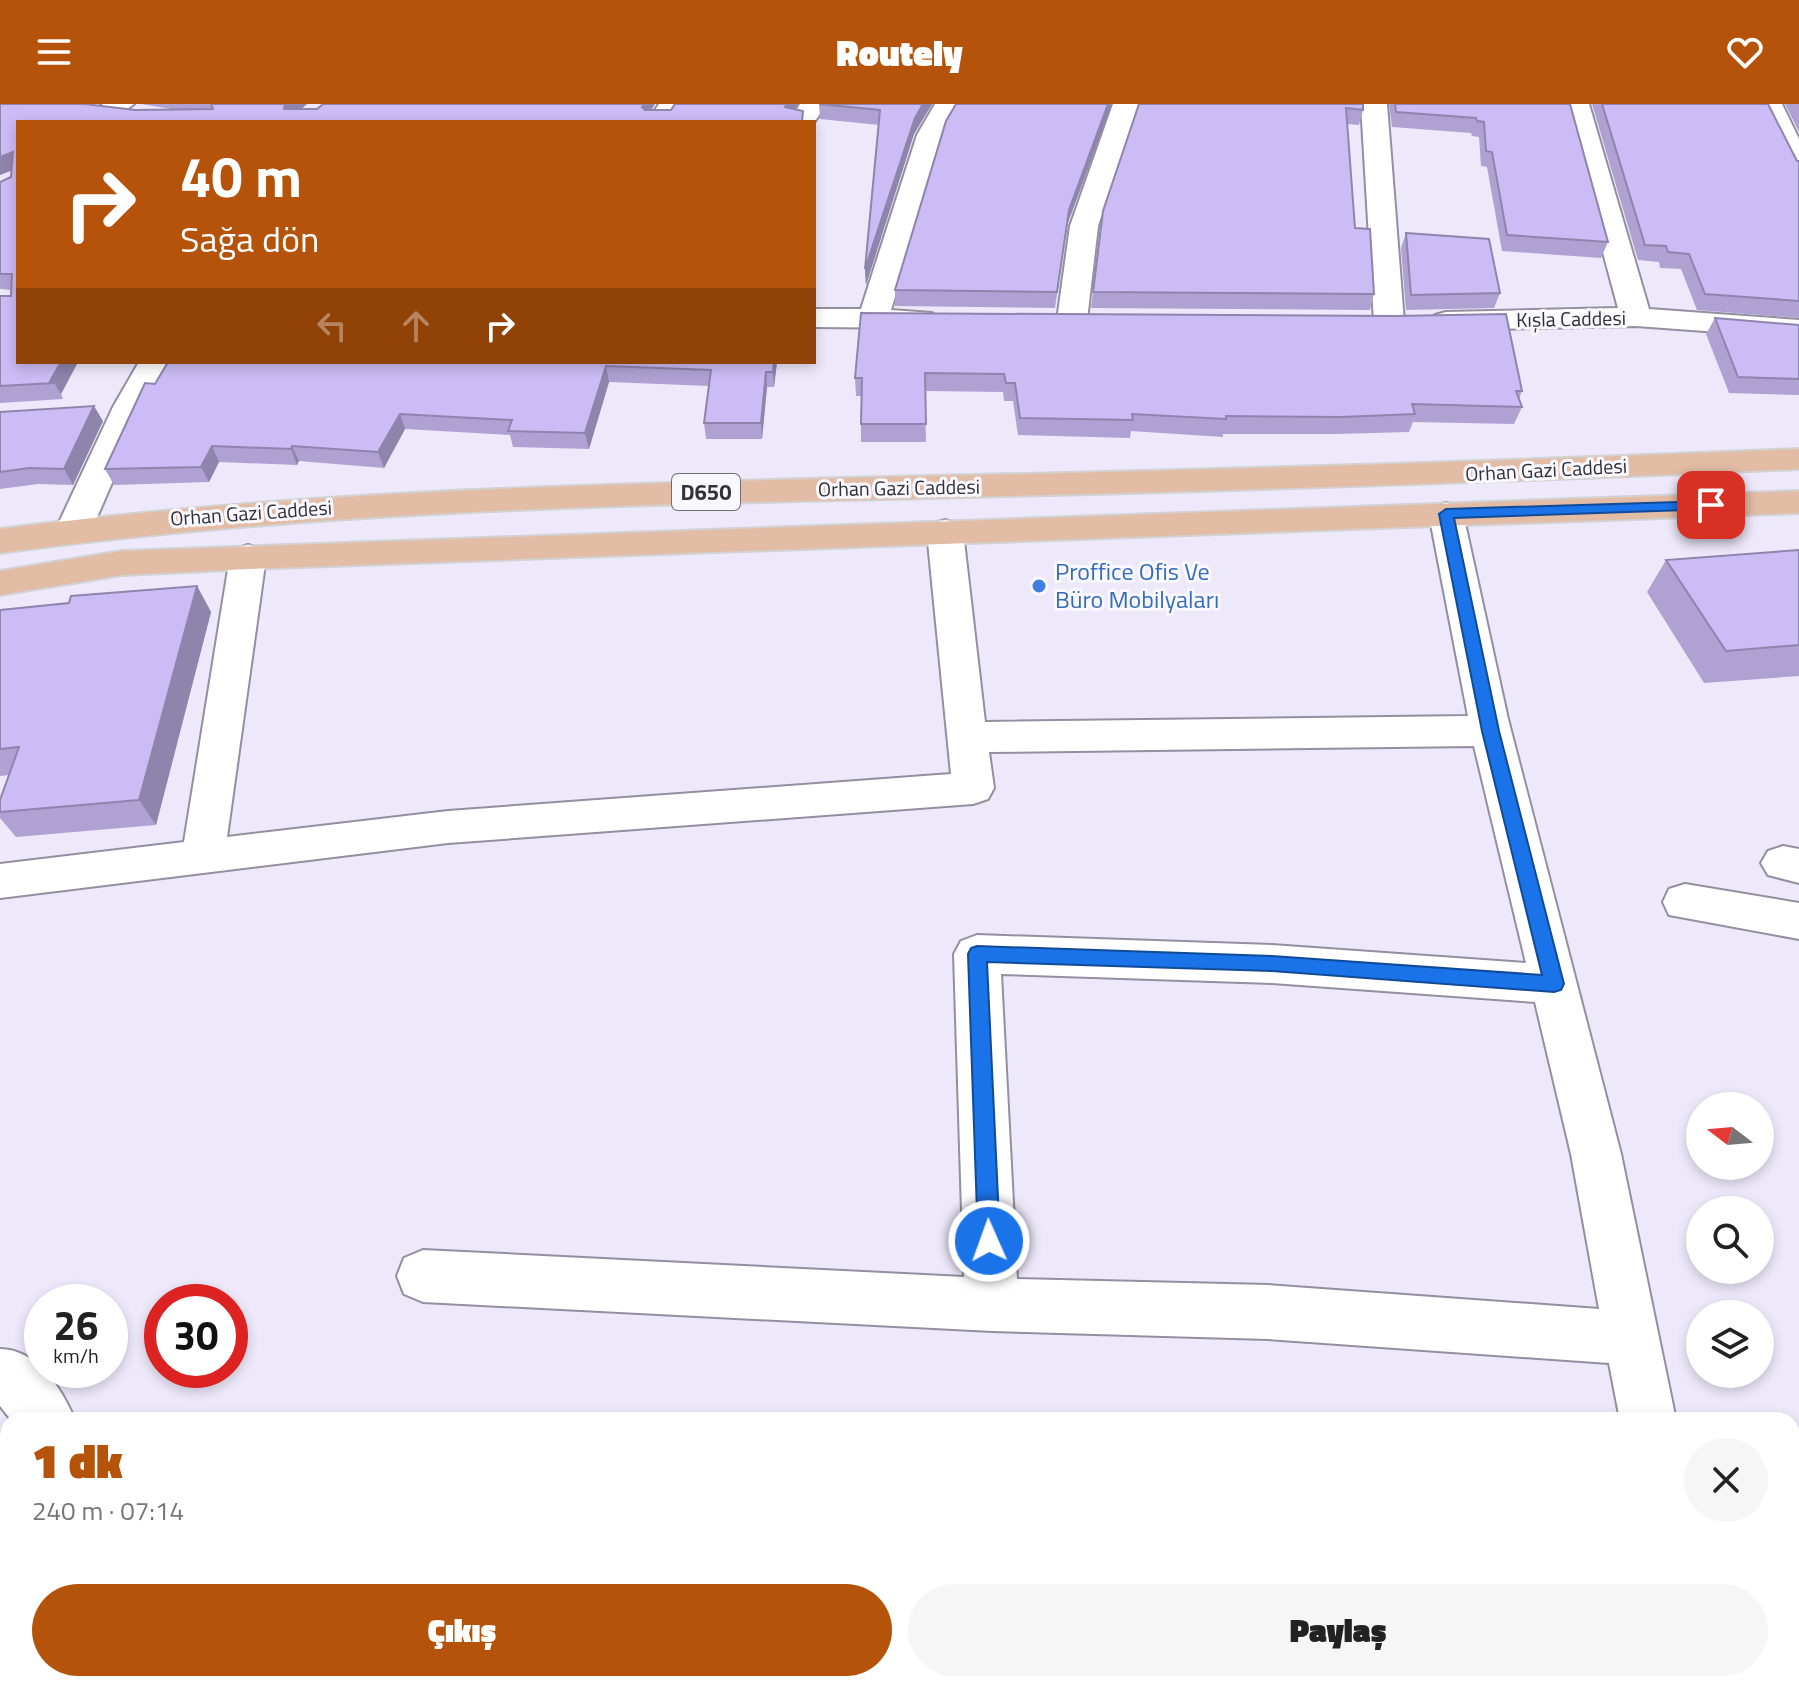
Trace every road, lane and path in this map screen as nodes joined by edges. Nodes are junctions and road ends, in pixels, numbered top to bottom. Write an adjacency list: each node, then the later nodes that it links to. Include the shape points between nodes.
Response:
1 (948, 104): 9 (street, via 930,135)
2 (1126, 104): 12 (street, via 1084,226)
3 (1374, 104): 15 (street)
4 (1576, 104): 7 (street)
5 (1769, 104): 6 (street)
6 (1799, 167)
7 (1636, 317): 15 (street, Kışla Caddesi); 16 (street, Kışla Caddesi)
8 (816, 318): 9 (street)
9 (873, 319): 10 (street)
10 (949, 319)
11 (1041, 320): 12 (street)
12 (1072, 320): 13 (street)
13 (1104, 320)
14 (1357, 322): 15 (street, Kışla Caddesi)
15 (1389, 322)
16 (1799, 329)
17 (153, 364): 21 (street, via 115,408)
18 (1799, 459): 21 (main road, Orhan Gazi Caddesi / D650, via 1413,476 455,498)
19 (1799, 502): 20 (main road, Orhan Gazi Caddesi)
20 (1446, 514): 22 (main road, Orhan Gazi Caddesi); 26 (street)
21 (73, 531): 23 (main road, Orhan Gazi Caddesi / D650)
22 (945, 532): 24 (main road, Orhan Gazi Caddesi); 27 (street)
23 (0, 541)
24 (248, 557): 25 (main road, Orhan Gazi Caddesi, via 122,563); 28 (street)
25 (0, 583)
26 (1490, 731): 27 (street); 32 (street)
27 (967, 737): 28 (street, via 973,788 448,827)
28 (203, 857): 29 (street)
29 (0, 881)
30 (1685, 902): 31 (street)
31 (1799, 921)
32 (1554, 984): 34 (street, via 1272,964 977,954); 35 (street, via 1596,1154)
33 (423, 1276): 34 (street)
34 (992, 1305): 35 (street, via 1268,1312)
35 (1632, 1338): 38 (street)
36 (0, 1377): 37 (street, via 12,1377)
37 (40, 1412)
38 (1646, 1412)

